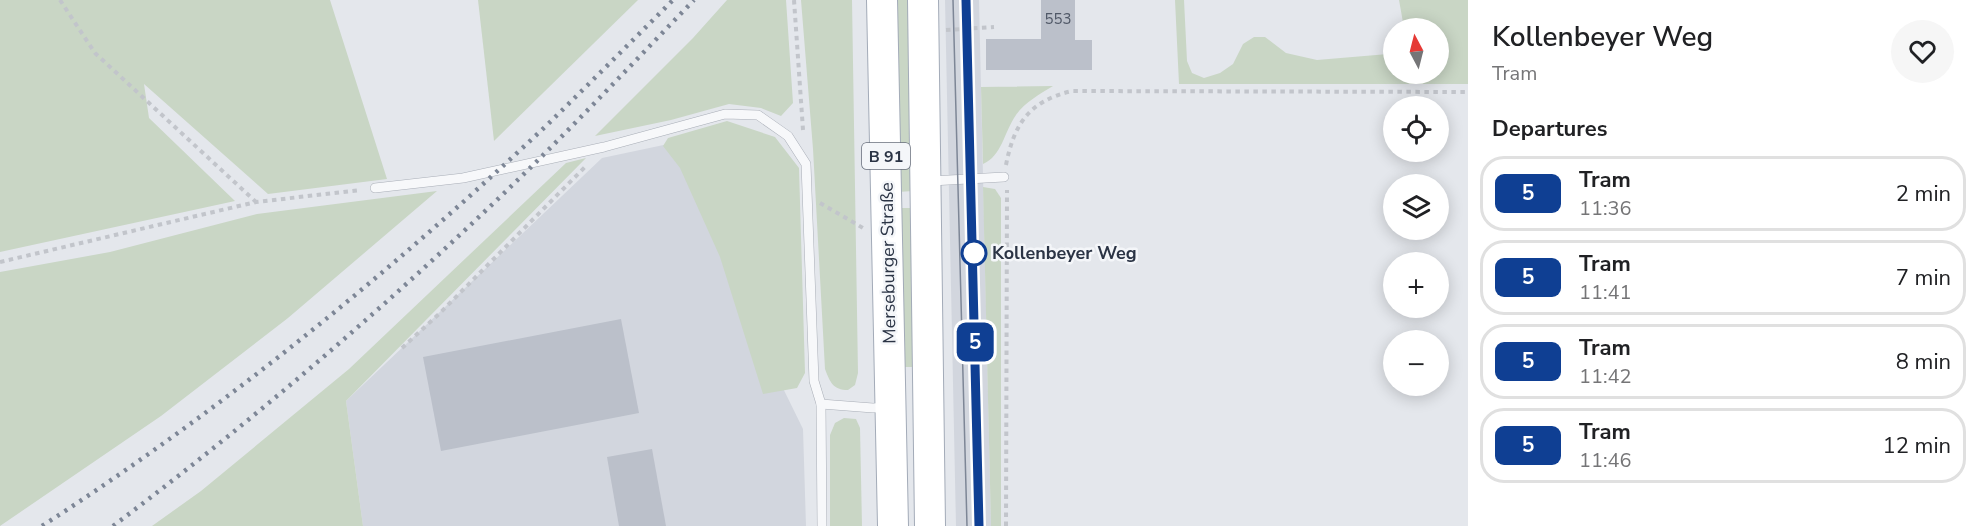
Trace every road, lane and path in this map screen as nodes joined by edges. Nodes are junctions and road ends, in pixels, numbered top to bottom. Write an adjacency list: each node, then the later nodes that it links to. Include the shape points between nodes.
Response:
1 (60, 0): 14 (path, via 95,53)
2 (794, 0): 9 (path)
3 (882, 0): 19 (main road, Merseburger Straße / B 91)
4 (923, 0): 11 (main road, B 91)
5 (994, 27): 6 (path)
6 (936, 31)
7 (1468, 92): 10 (path, via 1072,91 1053,96 1032,110 1018,126)
8 (604, 147): 9 (lane, via 725,114 758,115 788,136); 12 (lane, via 463,178); 17 (path)
9 (806, 164): 13 (lane)
10 (1004, 177): 11 (lane); 23 (path)
11 (925, 181): 22 (main road, B 91)
12 (375, 188): 14 (path)
13 (807, 195): 15 (path); 18 (lane, via 814,381)
14 (256, 202): 16 (path)
15 (868, 231)
16 (0, 262)
17 (402, 348)
18 (821, 404): 19 (lane); 20 (lane)
19 (891, 407): 21 (main road, Merseburger Straße / B 91)
20 (822, 526)
21 (893, 526)
22 (930, 526)
23 (1006, 526)

